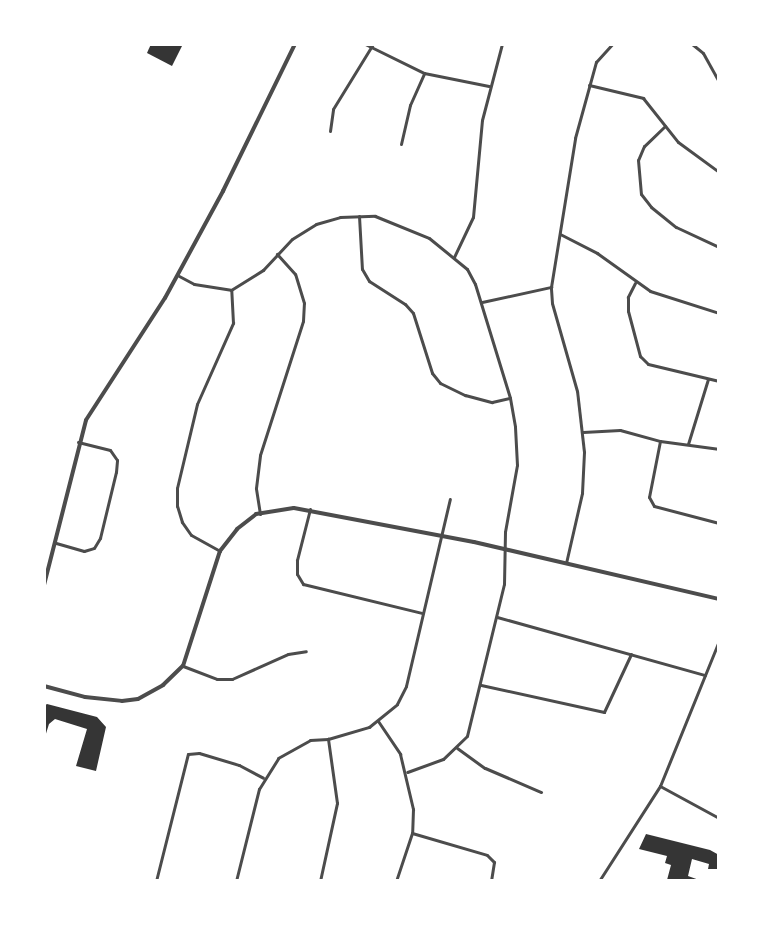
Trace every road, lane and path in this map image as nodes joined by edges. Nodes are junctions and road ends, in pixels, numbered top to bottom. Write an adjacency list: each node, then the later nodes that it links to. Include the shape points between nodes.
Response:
1 (295, 44): 20 (street)
2 (365, 44): 6 (street)
3 (502, 44): 10 (street)
4 (612, 44): 9 (street, via 596,62)
5 (692, 44): 8 (street)
6 (372, 46): 7 (street); 12 (street, via 333,109)
7 (424, 73): 10 (street); 13 (street)
8 (719, 82)
9 (589, 85): 11 (street, via 643,98); 16 (street)
10 (490, 86): 19 (street, via 473,217)
11 (665, 126): 14 (street, via 691,155); 17 (street, via 644,146 638,160 641,194 676,227)
12 (330, 131)
13 (401, 144)
14 (719, 172)
15 (359, 216): 18 (street, via 316,224); 19 (street, via 406,226); 28 (street, via 362,269 369,281 413,313 440,383 492,402)
16 (560, 234): 21 (street, via 597,253); 22 (street)
17 (719, 247)
18 (277, 254): 23 (street); 36 (street, via 295,274 304,303 303,321 260,455)
19 (454, 257): 24 (street, via 467,269)
20 (177, 275): 23 (street, via 194,284); 31 (street, via 86,420)
21 (635, 283): 25 (street); 26 (street, via 628,311 640,356 648,364)
22 (551, 287): 24 (street); 29 (street)
23 (231, 290): 41 (street, via 233,323 197,404 177,488 182,522 191,535)
24 (482, 302): 28 (street)
25 (719, 313)
26 (708, 379): 27 (street); 32 (street)
27 (719, 381)
28 (510, 398): 40 (street, via 517,465)
29 (583, 432): 30 (street, via 620,430); 42 (street, via 582,493)
30 (660, 441): 32 (street); 37 (street, via 649,497 654,506)
31 (78, 442): 39 (street); 39 (street, via 110,450 117,460 116,472 94,548 84,551)
32 (688, 446): 33 (street)
33 (719, 449)
34 (450, 499): 38 (street)
35 (310, 509): 36 (street); 38 (street); 45 (street, via 297,560 303,584)
36 (260, 514): 41 (street, via 237,529)
37 (719, 523)
38 (442, 538): 40 (street); 45 (street)
39 (54, 542): 43 (street)
40 (504, 550): 42 (street); 46 (street)
41 (220, 551): 50 (street)
42 (566, 563): 44 (street)
43 (44, 585)
44 (719, 599)
45 (422, 613): 54 (street, via 406,686 397,704)
46 (497, 617): 49 (street); 52 (street)
47 (719, 641): 51 (street)
48 (306, 651): 50 (street, via 232,679)
49 (631, 654): 51 (street); 52 (street, via 604,712)
50 (183, 666): 53 (street, via 138,699 85,697)
51 (705, 675): 59 (street)
52 (481, 685): 56 (street, via 467,736)
53 (44, 686)
54 (378, 721): 55 (street); 57 (street)
55 (328, 739): 58 (street, via 292,747); 65 (street, via 337,803)
56 (457, 748): 57 (street); 60 (street, via 485,768)
57 (407, 772): 62 (street)
58 (263, 778): 63 (street, via 226,761 188,754); 64 (street)
59 (660, 786): 61 (street); 68 (street)
60 (541, 792)
61 (719, 818)
62 (412, 833): 66 (street); 67 (street, via 487,855 494,862)
63 (156, 881)
64 (236, 881)
65 (320, 881)
66 (396, 881)
67 (491, 881)
68 (599, 881)

